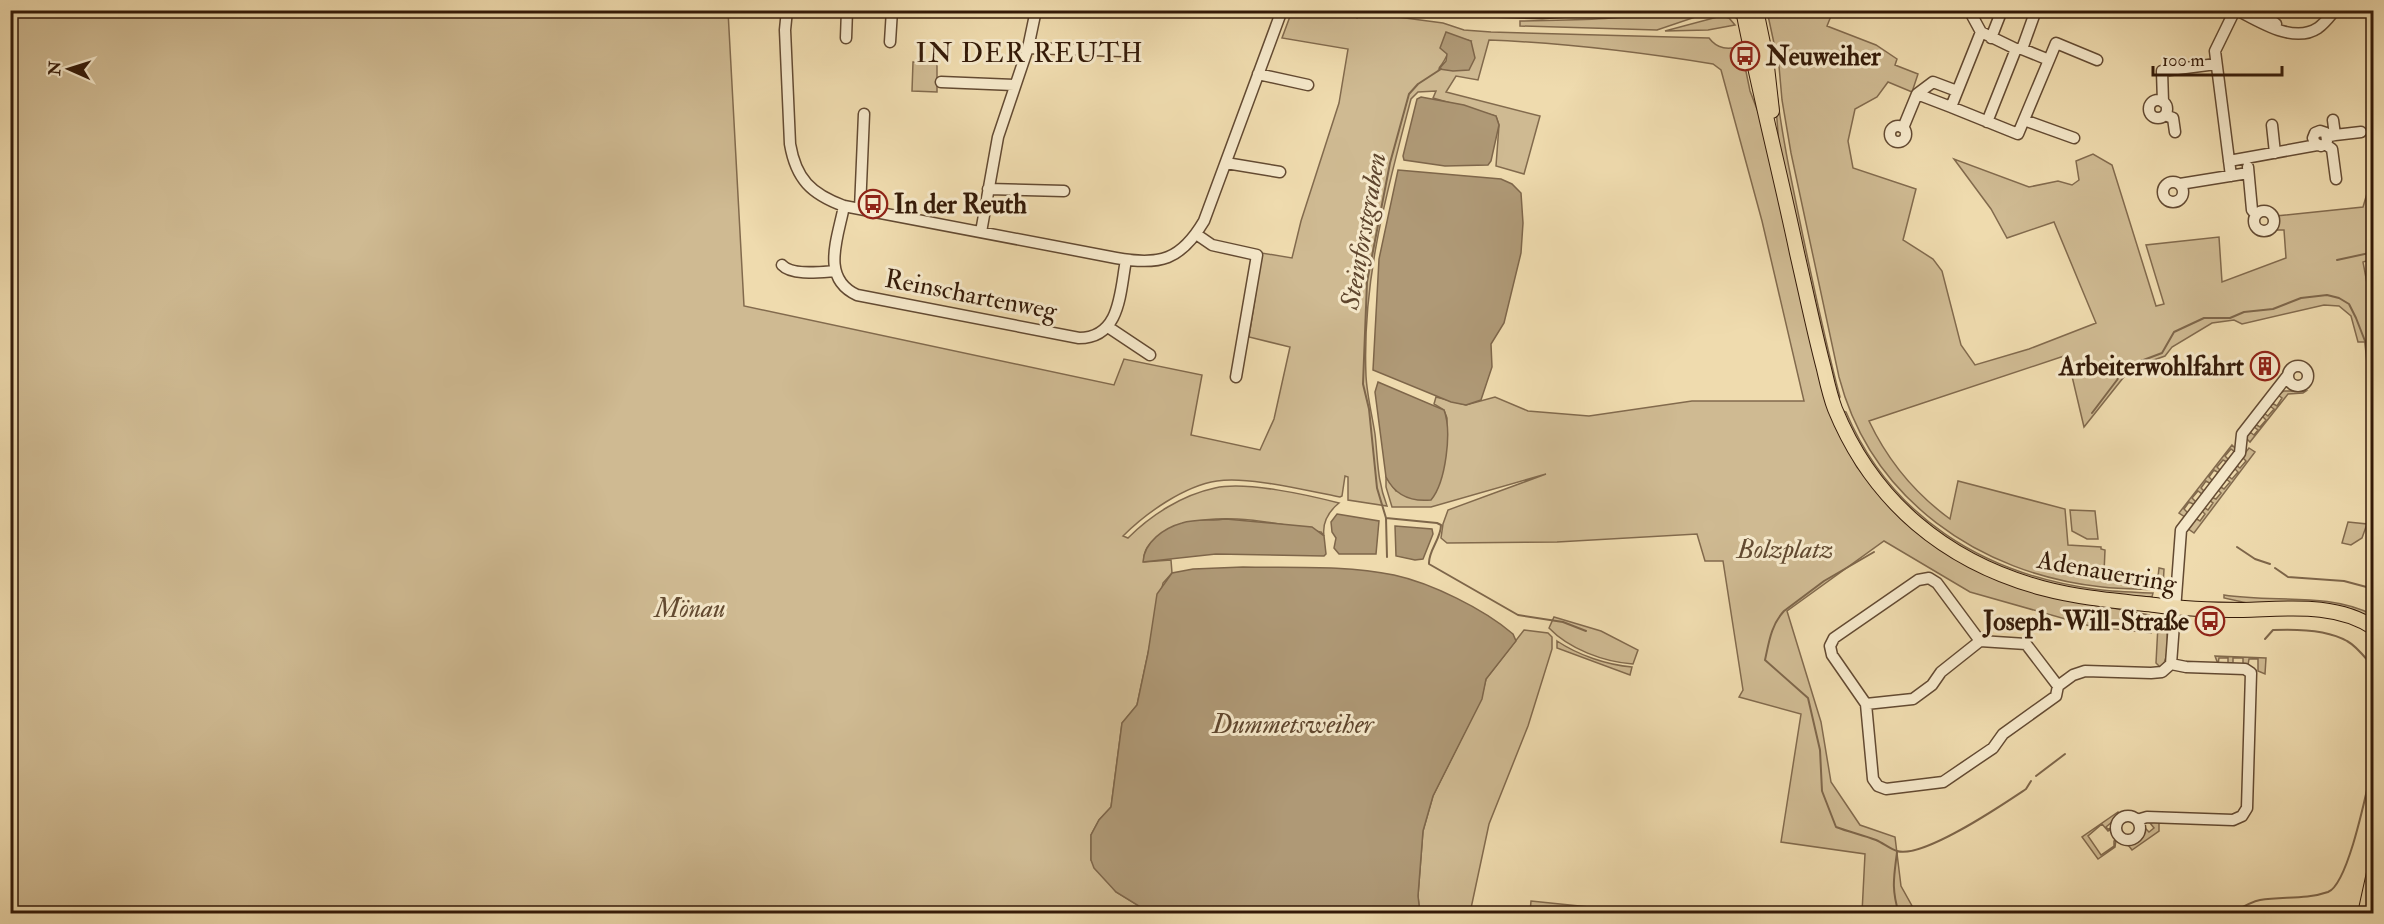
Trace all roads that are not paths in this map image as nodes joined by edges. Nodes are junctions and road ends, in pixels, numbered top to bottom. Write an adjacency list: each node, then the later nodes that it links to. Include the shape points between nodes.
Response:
1 (787, 10): 58 (street, via 787,101 793,160 815,192)
2 (847, 10): 19 (street)
3 (892, 10): 20 (street)
4 (1036, 10): 21 (street)
5 (1282, 10): 27 (street)
6 (1456, 10): 7 (street)
7 (1587, 10)
8 (1743, 10): 48 (main road, Adenauerring)
9 (1756, 10): 48 (main road, Adenauerring)
10 (1969, 10): 18 (street)
11 (2002, 10): 18 (street)
12 (2037, 10): 22 (street)
13 (2236, 10): 17 (street); 26 (street, via 2215,51)
14 (2257, 10): 17 (street)
15 (2335, 10): 16 (street)
16 (2324, 16): 17 (street, via 2314,30 2300,35)
17 (2289, 32)
18 (1986, 35): 22 (street); 31 (street)
19 (846, 38)
20 (890, 42)
21 (1028, 48): 23 (street); 29 (street)
22 (2019, 49): 24 (street); 39 (street)
23 (1123, 51)
24 (2049, 60): 25 (street, via 2056,44); 37 (street)
25 (2097, 60)
26 (2216, 64): 33 (street, via 2162,71); 49 (street)
27 (1258, 74): 30 (street); 50 (street)
28 (940, 82): 29 (street)
29 (1014, 85): 56 (street)
30 (1308, 85)
31 (1957, 91): 32 (street, via 1933,82); 34 (street)
32 (1917, 94): 34 (street); 41 (street)
33 (2163, 102): 36 (street); 36 (street, via 2154,101 2149,111 2157,119)
34 (1951, 107): 39 (street)
35 (864, 114): 59 (street)
36 (2165, 115): 42 (street, via 2173,118)
37 (2024, 120): 39 (street, via 2018,135); 44 (street)
38 (2333, 120): 45 (street)
39 (1987, 122)
40 (2272, 125): 46 (street)
41 (1903, 128)
42 (2175, 132)
43 (2361, 132): 45 (street)
44 (2074, 138)
45 (2326, 140): 46 (street); 54 (street, via 2332,149)
46 (2275, 153): 47 (street)
47 (2247, 158): 49 (street); 52 (street)
48 (1778, 161): 70 (main road, Adenauerring, via 1834,406 1853,449 1894,503 1931,537 2002,575 2073,595)
49 (2229, 161): 53 (street)
50 (1226, 163): 51 (street); 62 (street)
51 (1280, 172)
52 (2248, 173): 53 (street); 60 (street)
53 (2231, 176): 55 (street)
54 (2336, 180)
55 (2180, 184)
56 (988, 189): 57 (street); 61 (street)
57 (1064, 191)
58 (844, 206): 59 (street); 65 (street)
59 (860, 209): 61 (street)
60 (2256, 215)
61 (981, 232): 63 (street)
62 (1196, 234): 63 (street, via 1187,246 1163,259); 69 (street, via 1212,245 1257,255)
63 (1126, 260): 66 (street, via 1115,314)
64 (782, 265): 65 (street, via 808,272)
65 (835, 271): 66 (street, Reinschartenweg, via 842,285 857,295 1079,338 1094,336)
66 (1108, 327): 67 (street)
67 (1150, 355)
68 (2288, 375): 70 (street, via 2242,434 2240,453 2181,530)
69 (1236, 377)
70 (2175, 607): 71 (main road, Adenauerring, via 2310,609 2348,615); 73 (street)
71 (2373, 628)
72 (1980, 641): 74 (street, via 2026,644); 75 (street, via 1913,699); 75 (street, via 1937,583 1929,578 1918,580 1831,642 1832,655)
73 (2171, 664): 74 (street, via 2162,672 2151,674 2079,672); 76 (street, via 2245,669 2251,673 2247,808 2233,820)
74 (2058, 686): 75 (street, via 2056,696 2003,734 1993,748 1943,782 1897,788 1882,788 1873,779)
75 (1866, 704)
76 (2137, 820)
77 (2373, 873): 78 (main road)
78 (2365, 914)

